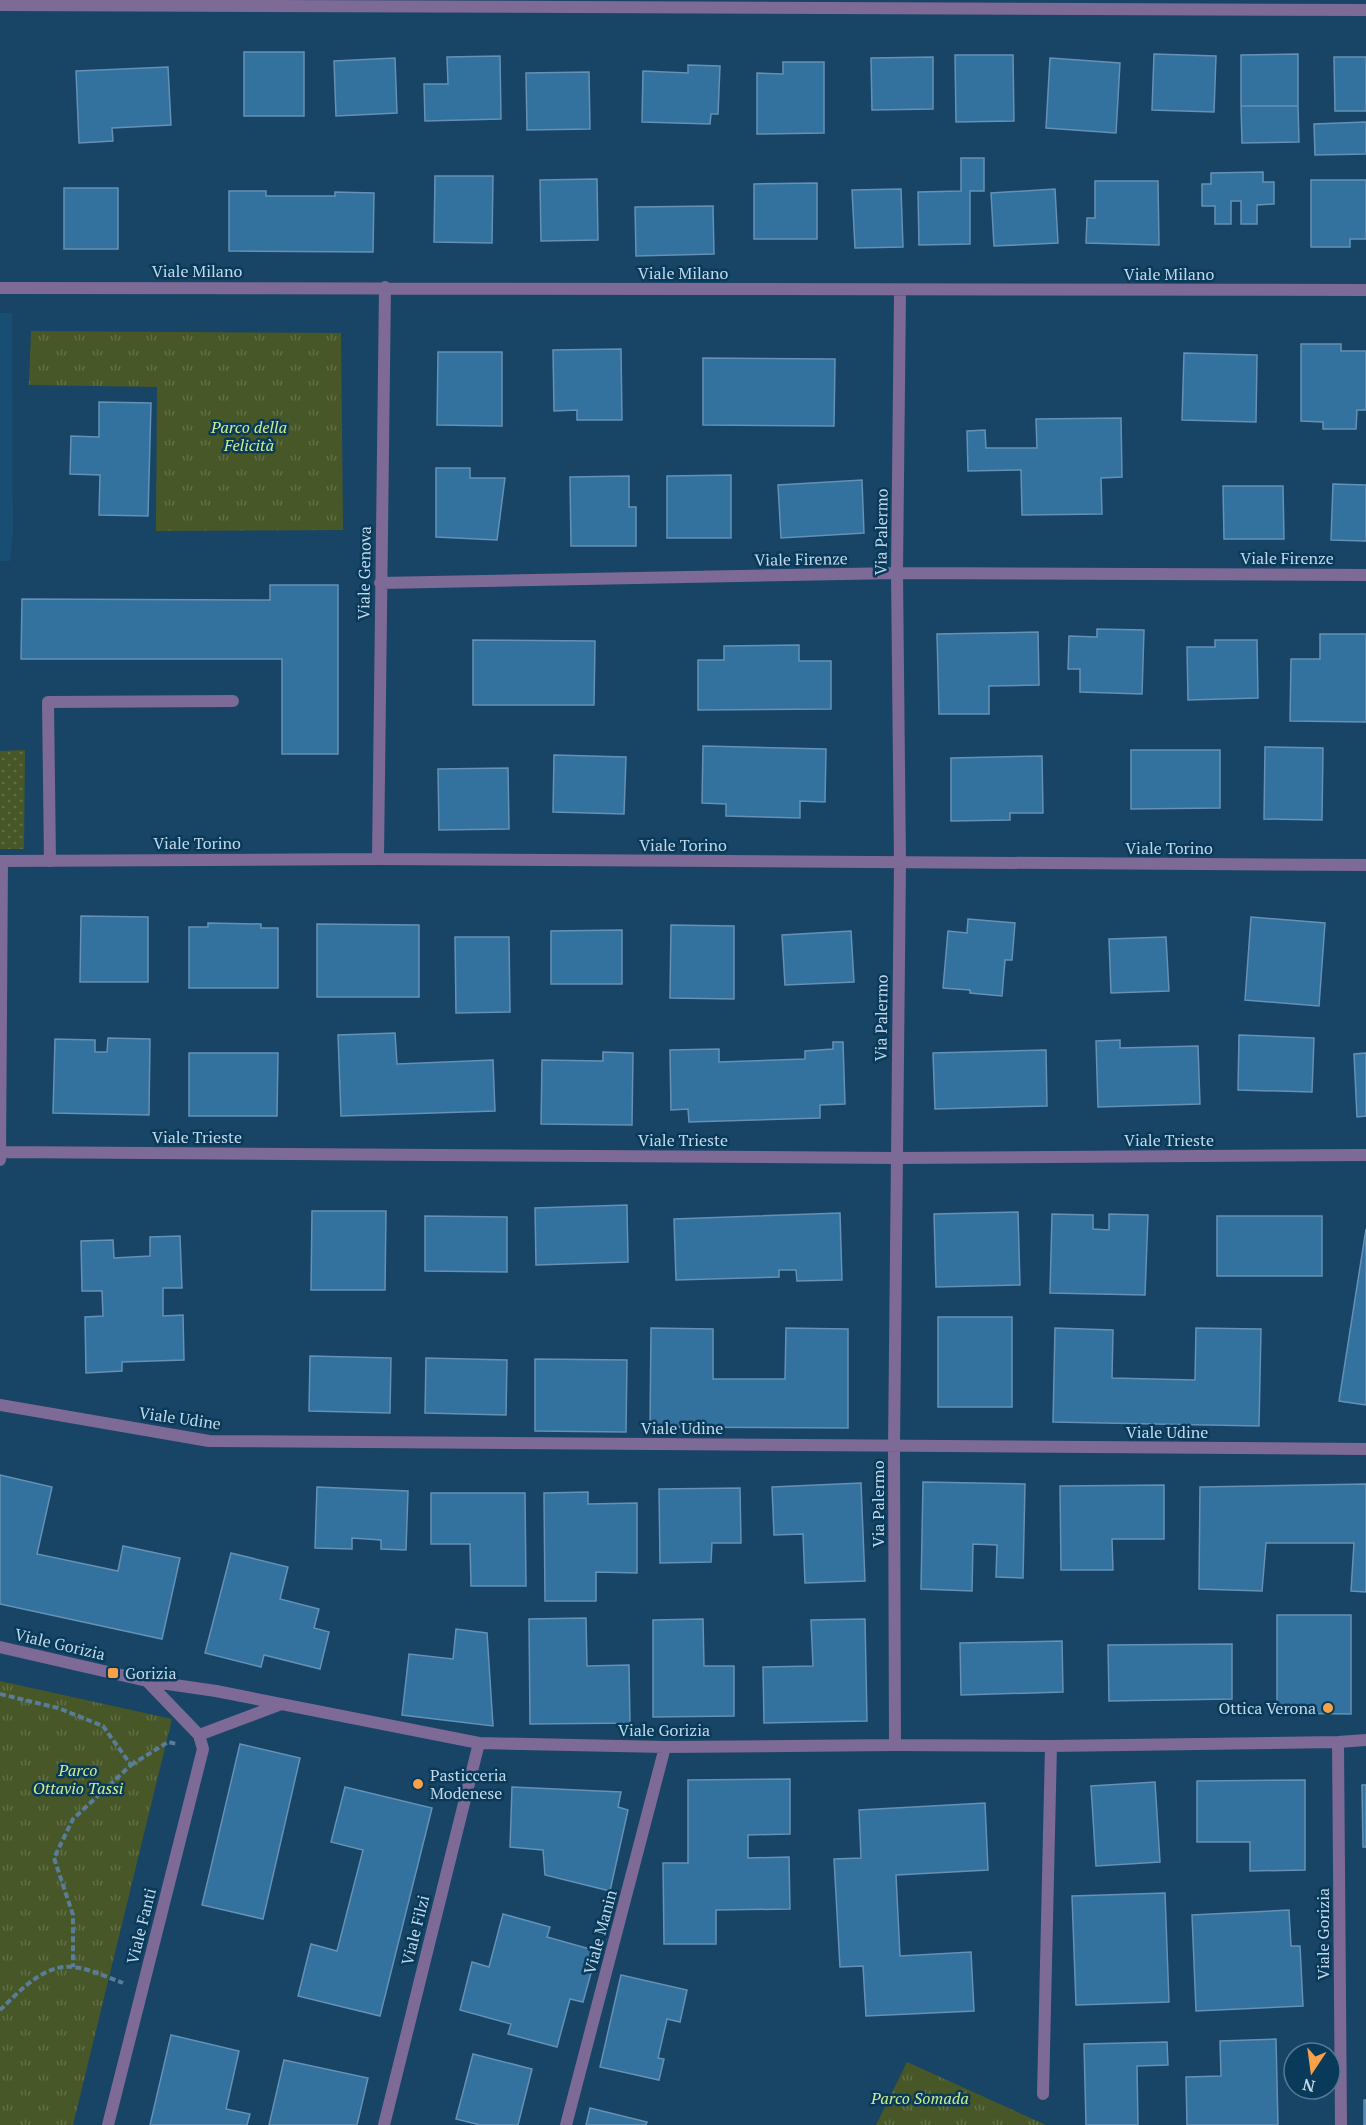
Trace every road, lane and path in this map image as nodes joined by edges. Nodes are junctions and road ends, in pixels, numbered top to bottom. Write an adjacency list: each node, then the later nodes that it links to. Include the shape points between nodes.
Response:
1 (0, 5): 2 (street)
2 (1366, 10)
3 (385, 287): 4 (street, Viale Milano); 6 (street, Viale Milano); 9 (street, Viale Genova)
4 (0, 288)
5 (1366, 290): 6 (street, Viale Milano)
6 (900, 291): 7 (street, Via Palermo)
7 (897, 573): 8 (street, Viale Firenze); 9 (street, Viale Firenze); 14 (street, Via Palermo)
8 (1366, 575)
9 (380, 583): 11 (street, Viale Genova)
10 (233, 701): 13 (street, via 48,702)
11 (378, 859): 13 (street, Viale Torino); 14 (street, Viale Torino)
12 (1, 861): 13 (street, Viale Torino); 16 (street)
13 (50, 861)
14 (900, 863): 15 (street, Viale Torino); 18 (street, Via Palermo)
15 (1366, 865)
16 (0, 1154): 18 (street, Viale Trieste)
17 (1366, 1155): 18 (street, Viale Trieste)
18 (896, 1158): 20 (street, Via Palermo)
19 (0, 1405): 20 (street, Viale Udine, via 209,1441)
20 (894, 1446): 21 (street, Viale Udine); 30 (street, Via Palermo)
21 (1366, 1449)
22 (0, 1647): 23 (street, Viale Gorizia)
23 (147, 1681): 25 (street, Viale Gorizia); 26 (street)
24 (0, 1694): 34 (path, via 58,1707 103,1726)
25 (280, 1704): 26 (street); 29 (street, Viale Gorizia)
26 (199, 1735): 33 (street)
27 (1366, 1740): 28 (street, Viale Gorizia)
28 (1338, 1742): 31 (street, Viale Gorizia); 42 (street, Viale Gorizia)
29 (478, 1743): 32 (street, Viale Gorizia); 40 (street, Viale Filzi)
30 (895, 1745): 31 (street, Viale Gorizia); 32 (street, Viale Gorizia)
31 (1051, 1746): 38 (street)
32 (665, 1747): 41 (street, Viale Manin)
33 (203, 1749): 34 (path, via 168,1742); 36 (street, Viale Fanti)
34 (131, 1765): 35 (path, via 73,1819 54,1858 74,1915)
35 (74, 1967): 36 (path); 37 (path, via 55,1968 24,1987)
36 (142, 1990): 39 (street, Viale Fanti)
37 (0, 2010)
38 (1043, 2094)
39 (108, 2125)
40 (384, 2125)
41 (566, 2125)
42 (1341, 2125)

